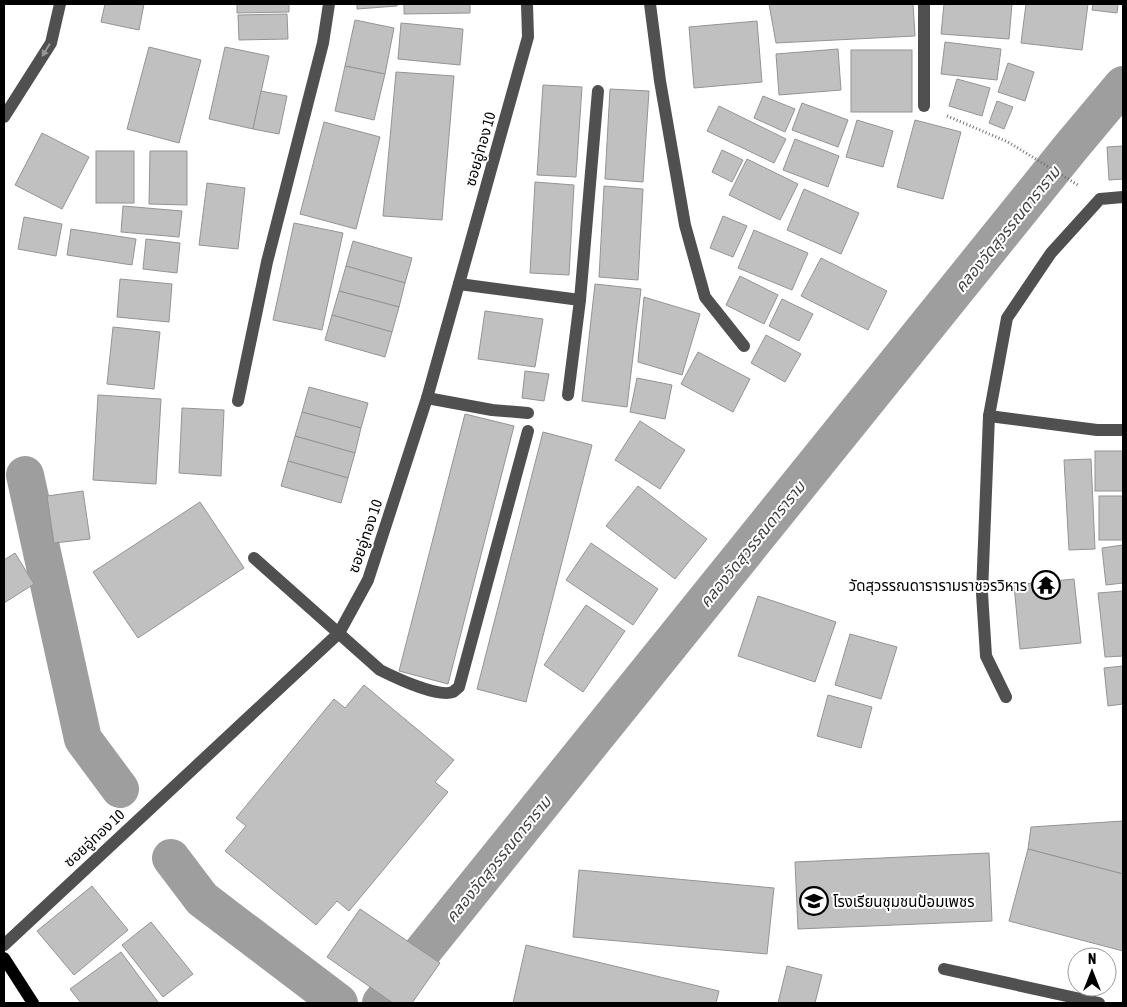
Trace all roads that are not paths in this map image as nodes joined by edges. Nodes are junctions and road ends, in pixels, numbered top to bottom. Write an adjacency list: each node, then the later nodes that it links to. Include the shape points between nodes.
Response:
1 (60, 4): 8 (street, one-way to 8, via 51,43)
2 (329, 4): 15 (street, via 323,43 266,262)
3 (527, 4): 10 (street, ซอยอู่ทอง 10, via 528,37)
4 (650, 4): 12 (street, via 685,225 705,297)
5 (924, 4): 7 (street)
6 (598, 91): 11 (street)
7 (924, 106)
8 (4, 117)
9 (1123, 197): 17 (street, via 1100,199 1051,253 1007,318)
10 (459, 284): 11 (street); 14 (street, ซอยอู่ทอง 10)
11 (580, 300): 13 (street)
12 (744, 346)
13 (568, 396)
14 (427, 398): 16 (street); 21 (street, ซอยอู่ทอง 10, via 368,580)
15 (238, 401)
16 (528, 413)
17 (989, 416): 19 (street, via 1097,430); 22 (street, via 982,593 986,656)
18 (528, 430): 21 (street, via 459,687 454,692 445,693 403,682 380,670)
19 (1123, 430)
20 (254, 558): 21 (street)
21 (339, 633): 23 (street, ซอยอู่ทอง 10)
22 (1006, 697)
23 (4, 945)
24 (4, 958): 26 (main road)
25 (944, 969): 27 (street)
26 (33, 1003)
27 (1099, 1003)

